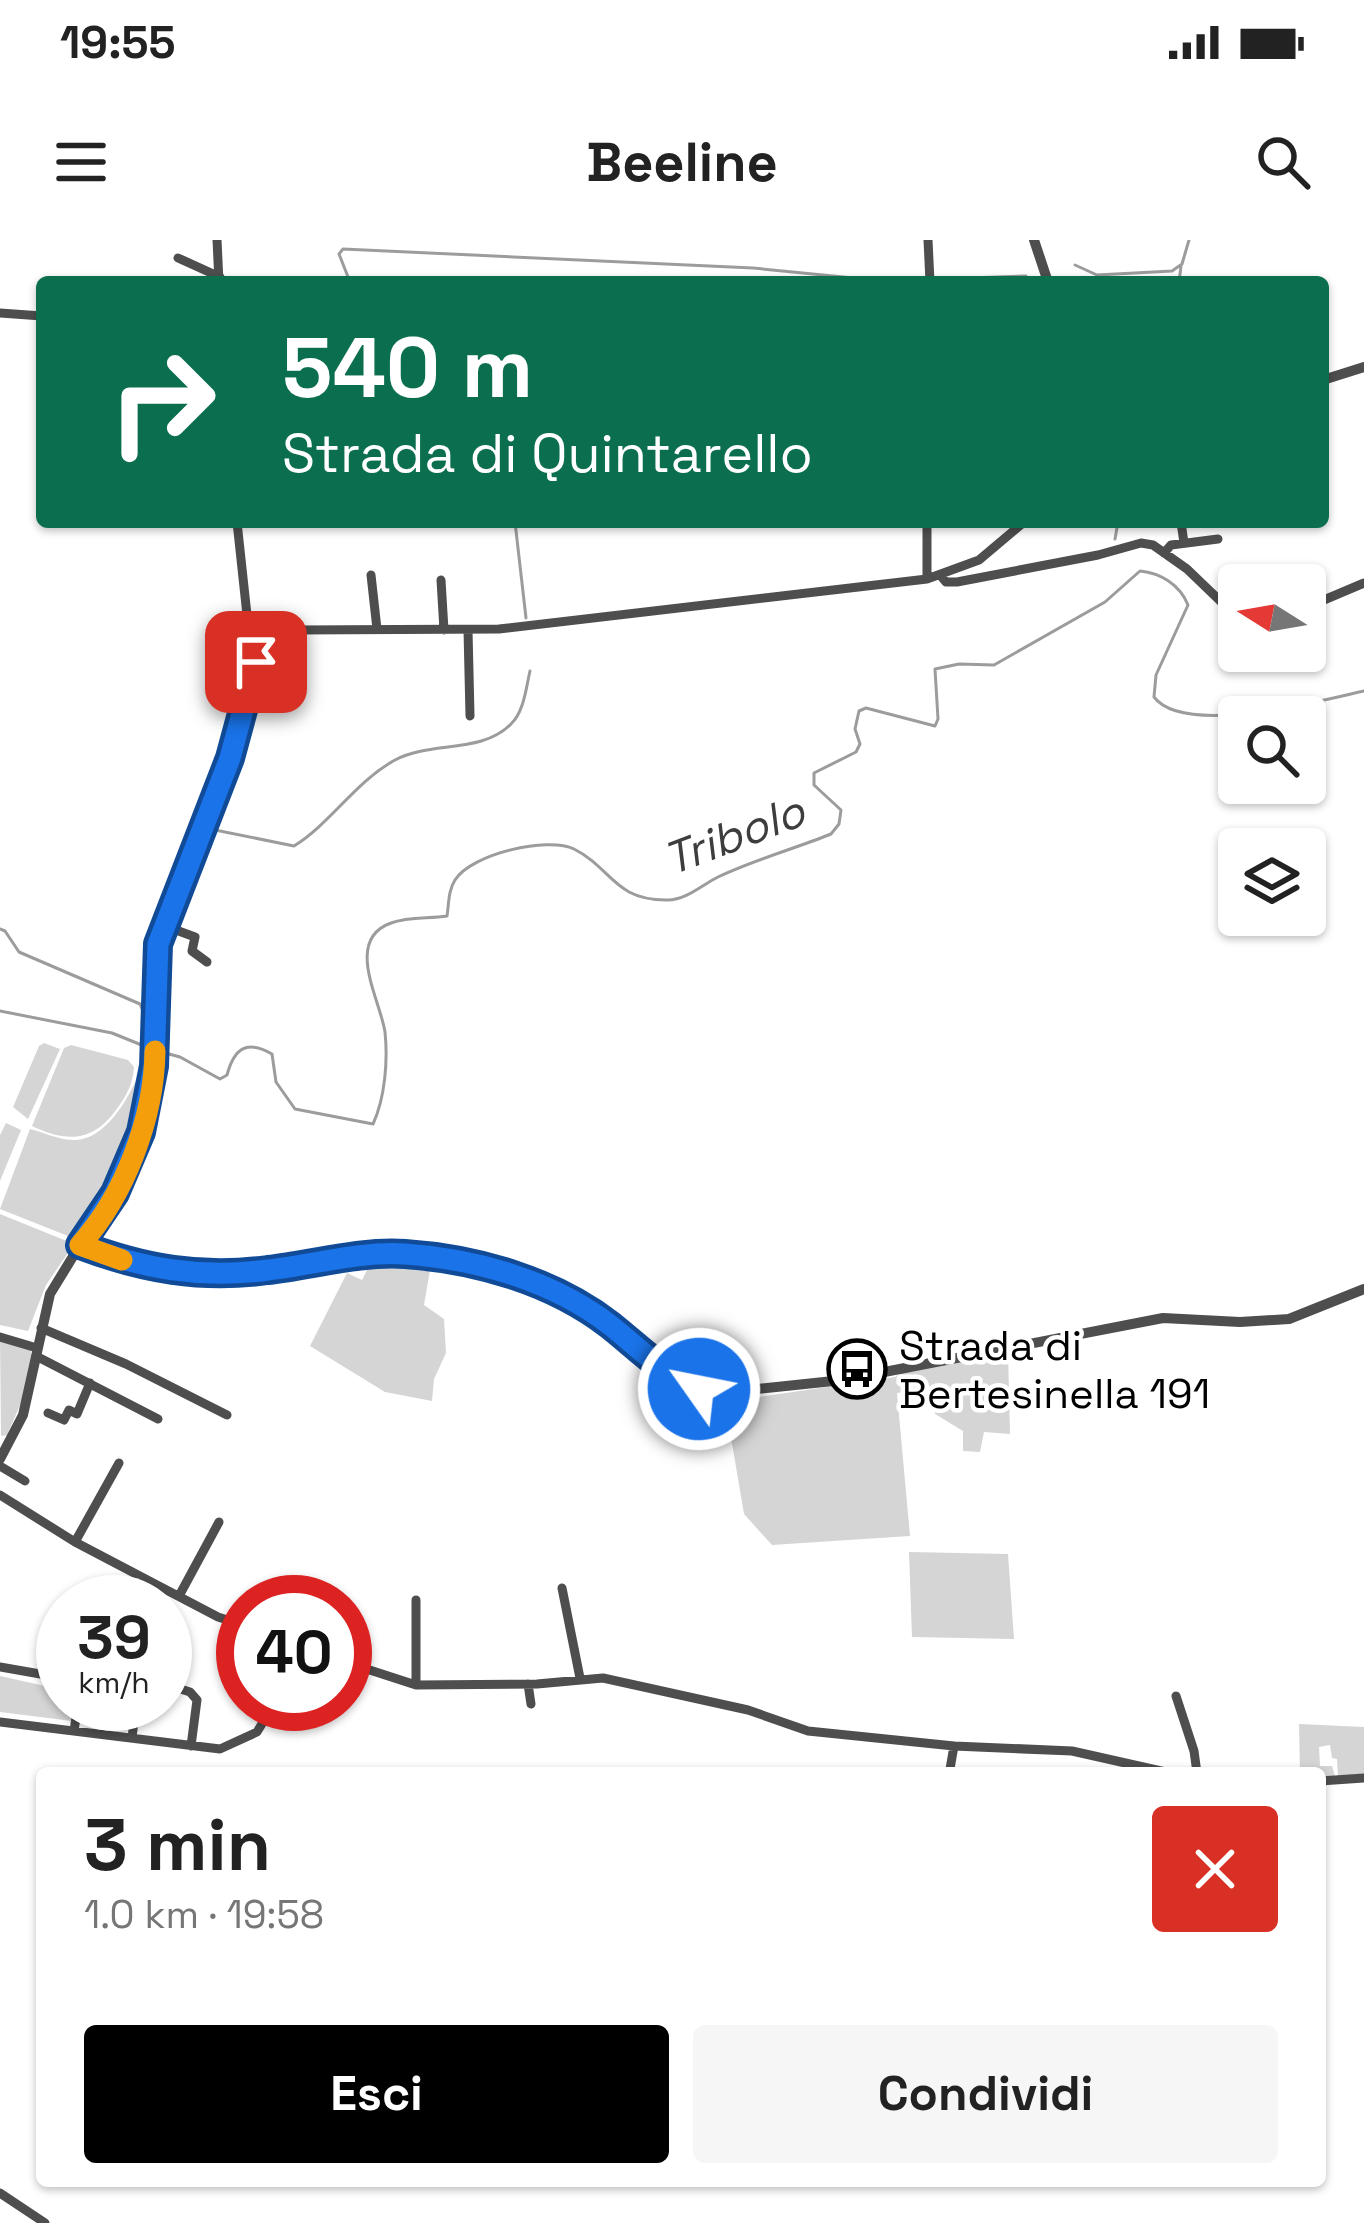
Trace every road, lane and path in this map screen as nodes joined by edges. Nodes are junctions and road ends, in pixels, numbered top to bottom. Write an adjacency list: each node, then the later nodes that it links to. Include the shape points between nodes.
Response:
1 (217, 240): 6 (street)
2 (928, 240): 7 (street)
3 (1034, 240): 8 (street)
4 (178, 258): 5 (street)
5 (212, 276)
6 (219, 276)
7 (930, 276)
8 (1046, 276)
9 (0, 313): 10 (street)
10 (36, 316)
11 (1364, 367): 12 (street)
12 (1329, 378)
13 (238, 528): 30 (street)
14 (927, 528): 22 (street)
15 (1018, 528): 21 (street, via 993,551)
16 (1182, 528): 18 (street)
17 (1218, 539): 18 (street)
18 (1184, 543): 19 (street)
19 (1164, 553): 21 (street, via 1135,543 957,582); 25 (street)
20 (371, 575): 27 (street)
21 (941, 576): 22 (street)
22 (927, 579): 29 (street)
23 (441, 580): 28 (street)
24 (1364, 583): 26 (street)
25 (1218, 598)
26 (1326, 599)
27 (377, 629): 28 (street); 31 (street)
28 (444, 630): 29 (street)
29 (468, 630): 33 (street)
30 (254, 634): 31 (street); 32 (street)
31 (279, 636): 32 (street)
32 (259, 656): 34 (street)
33 (470, 716)
34 (164, 926): 35 (street, via 195,937 192,951); 36 (street, via 148,1109 115,1193)
35 (207, 962)
36 (80, 1245): 37 (street, via 188,1274 405,1254 513,1275 589,1310 686,1384 729,1392 843,1380 1163,1318 1289,1319); 38 (street, via 55,1282)
37 (1364, 1289)
38 (40, 1328): 40 (street); 43 (street)
39 (0, 1337): 40 (street)
40 (36, 1352): 41 (street); 45 (street, via 23,1415)
41 (90, 1383): 42 (street, via 77,1414 69,1410 64,1420); 44 (street)
42 (48, 1413)
43 (227, 1415)
44 (158, 1419)
45 (0, 1462): 47 (street)
46 (119, 1463): 50 (street)
47 (26, 1481)
48 (0, 1495): 50 (street)
49 (219, 1522): 52 (street)
50 (75, 1541): 51 (street)
51 (138, 1575)
52 (190, 1575)
53 (562, 1588): 58 (street)
54 (416, 1600): 60 (street)
55 (0, 1667): 57 (street)
56 (372, 1671): 60 (street)
57 (36, 1673)
58 (580, 1678): 59 (street); 70 (street, via 643,1685 808,1731)
59 (529, 1684): 60 (street); 63 (street)
60 (416, 1685)
61 (192, 1694): 69 (street)
62 (1176, 1696): 73 (street)
63 (531, 1704)
64 (0, 1722): 67 (street)
65 (133, 1731): 68 (street)
66 (258, 1731): 69 (street, via 220,1748)
67 (74, 1732): 68 (street)
68 (132, 1738): 69 (street)
69 (191, 1746)
70 (954, 1746): 71 (street); 72 (street, via 1072,1751)
71 (950, 1767)
72 (1143, 1767)
73 (1195, 1767)
74 (1364, 1778): 75 (street)
75 (1326, 1781)
76 (0, 2194): 77 (street)
77 (45, 2223)

